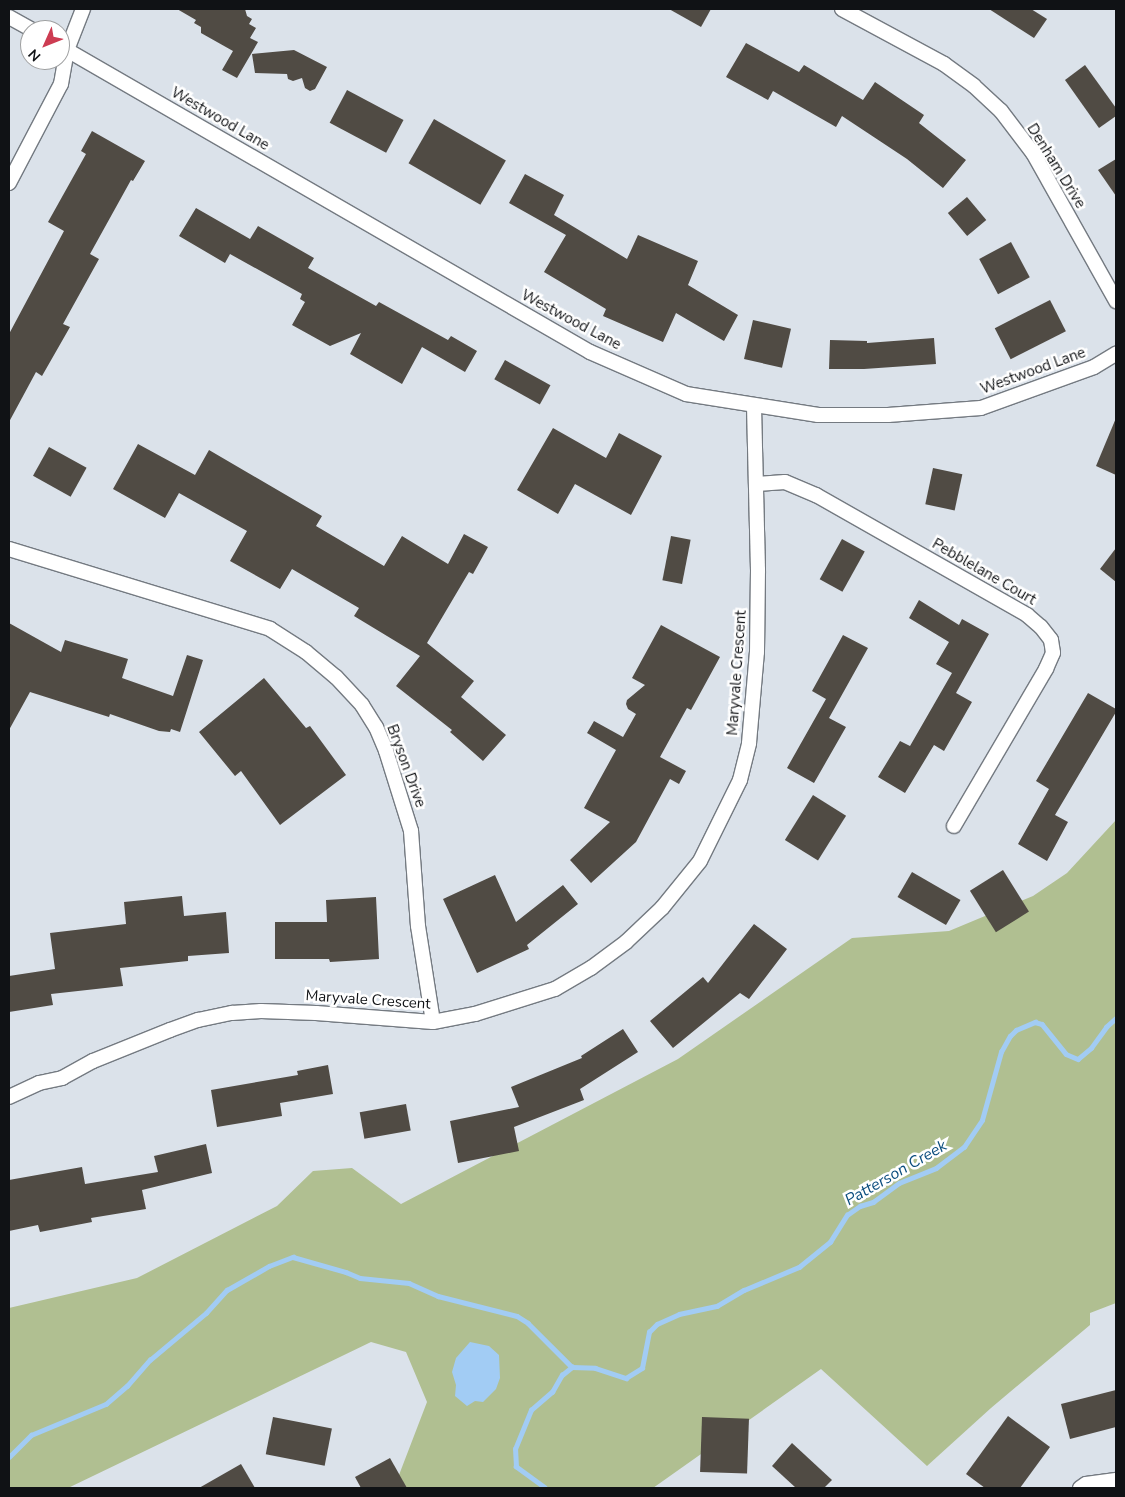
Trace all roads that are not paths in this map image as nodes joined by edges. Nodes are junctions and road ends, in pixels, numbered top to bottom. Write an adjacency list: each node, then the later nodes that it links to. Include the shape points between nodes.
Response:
1 (83, 9): 5 (street)
2 (844, 9): 9 (street, Denham Drive, via 944,64 974,86 1000,112 1033,153)
3 (9, 16): 4 (street)
4 (20, 23)
5 (70, 34)
6 (70, 52): 11 (street, Westwood Lane, via 590,352 686,394)
7 (62, 70): 8 (street, via 61,84)
8 (9, 183)
9 (1116, 301)
10 (1116, 354): 11 (street, Westwood Lane, via 1094,367 981,408 888,415 818,415)
11 (754, 405): 12 (street, Maryvale Crescent)
12 (757, 484): 14 (street, Pebblelane Court, via 785,482 816,494 1027,615 1051,640 1054,653 1046,669); 15 (street, Maryvale Crescent, via 757,652 749,743 740,780 700,861 662,908 626,942 591,968 555,989 512,1004)
13 (9, 549): 15 (street, Bryson Drive, via 270,629 306,652 362,705 386,751 411,831 418,926)
14 (954, 826)
15 (433, 1022): 16 (street, Maryvale Crescent, via 316,1013 232,1013 170,1030 93,1061 62,1078 39,1083)
16 (9, 1097)
17 (1116, 1480): 18 (street, via 1086,1484)
18 (1080, 1488)

